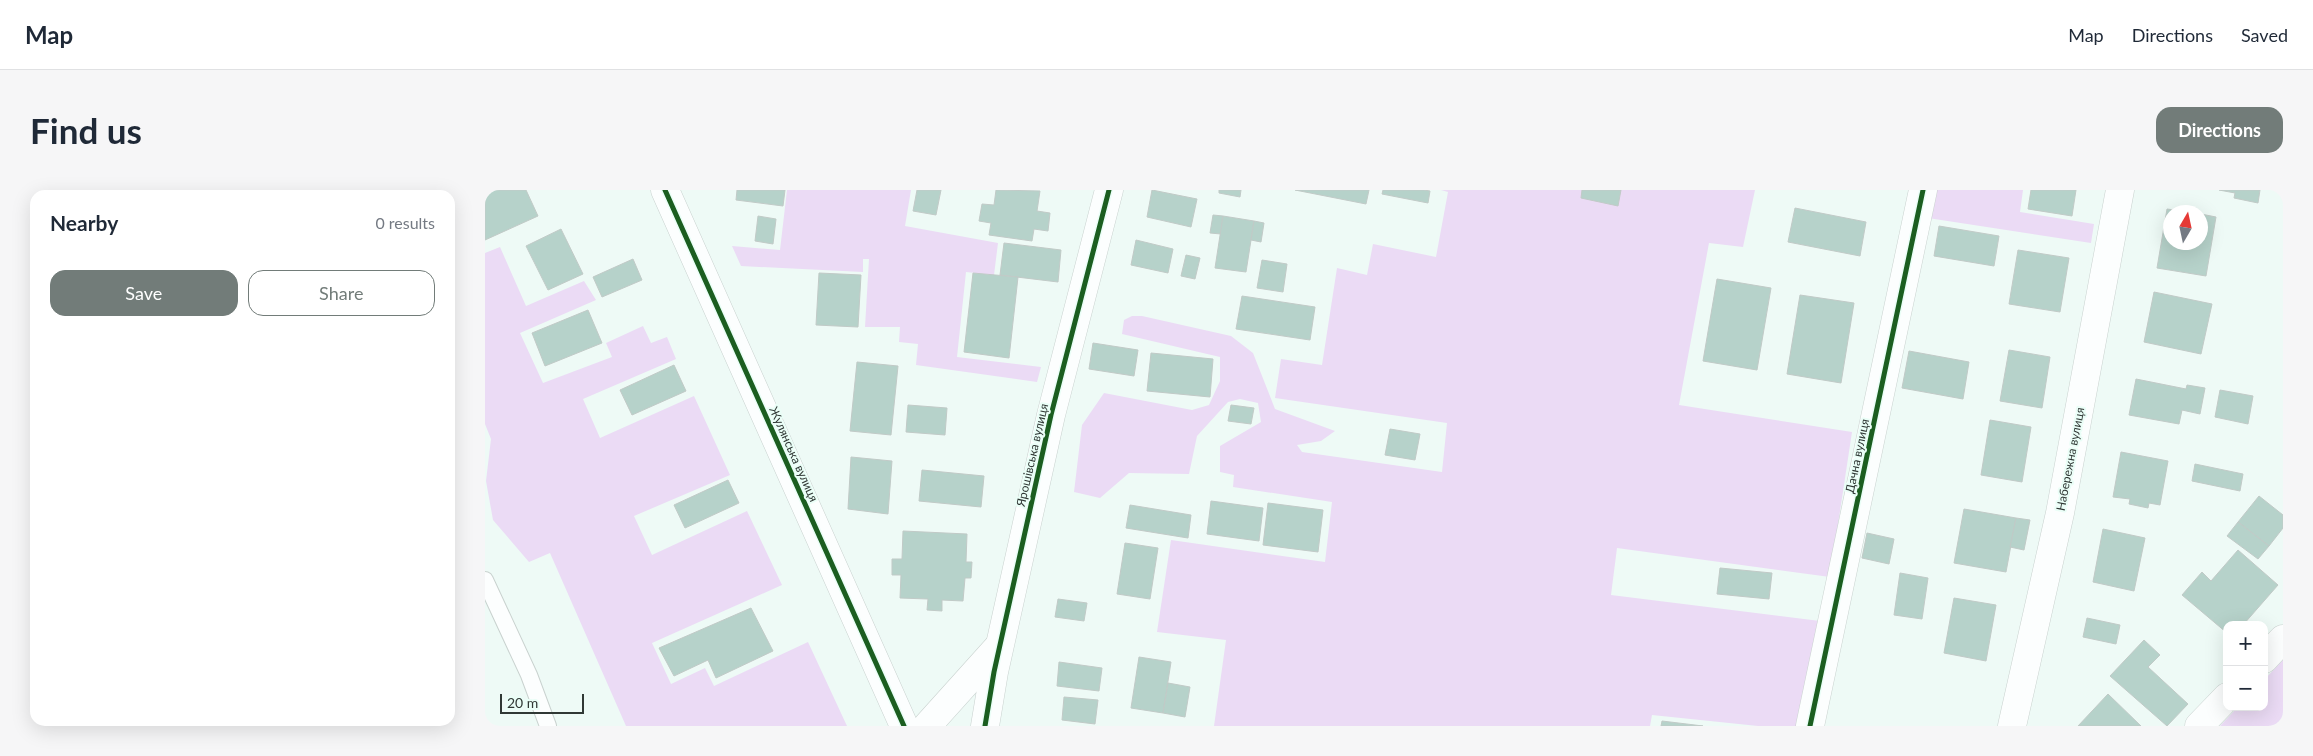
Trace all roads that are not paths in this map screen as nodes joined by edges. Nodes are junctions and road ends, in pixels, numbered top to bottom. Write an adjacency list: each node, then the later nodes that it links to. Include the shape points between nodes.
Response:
1 (665, 190): 11 (street, Жулянська вулиця)
2 (1109, 190): 7 (street, Ярошівська вулиця, via 1051,415)
3 (1923, 190): 14 (street, Дачна вулиця)
4 (2120, 190): 15 (street, Набережна вулиця, via 2060,513)
5 (485, 581): 10 (lane, via 529,675)
6 (2283, 639): 8 (street)
7 (1000, 645): 12 (street, Ярошівська вулиця); 13 (street, Ярошівська вулиця)
8 (2268, 654)
9 (2223, 701): 16 (street)
10 (547, 726)
11 (904, 726)
12 (927, 726)
13 (985, 726)
14 (1810, 726)
15 (2011, 726)
16 (2199, 726)

